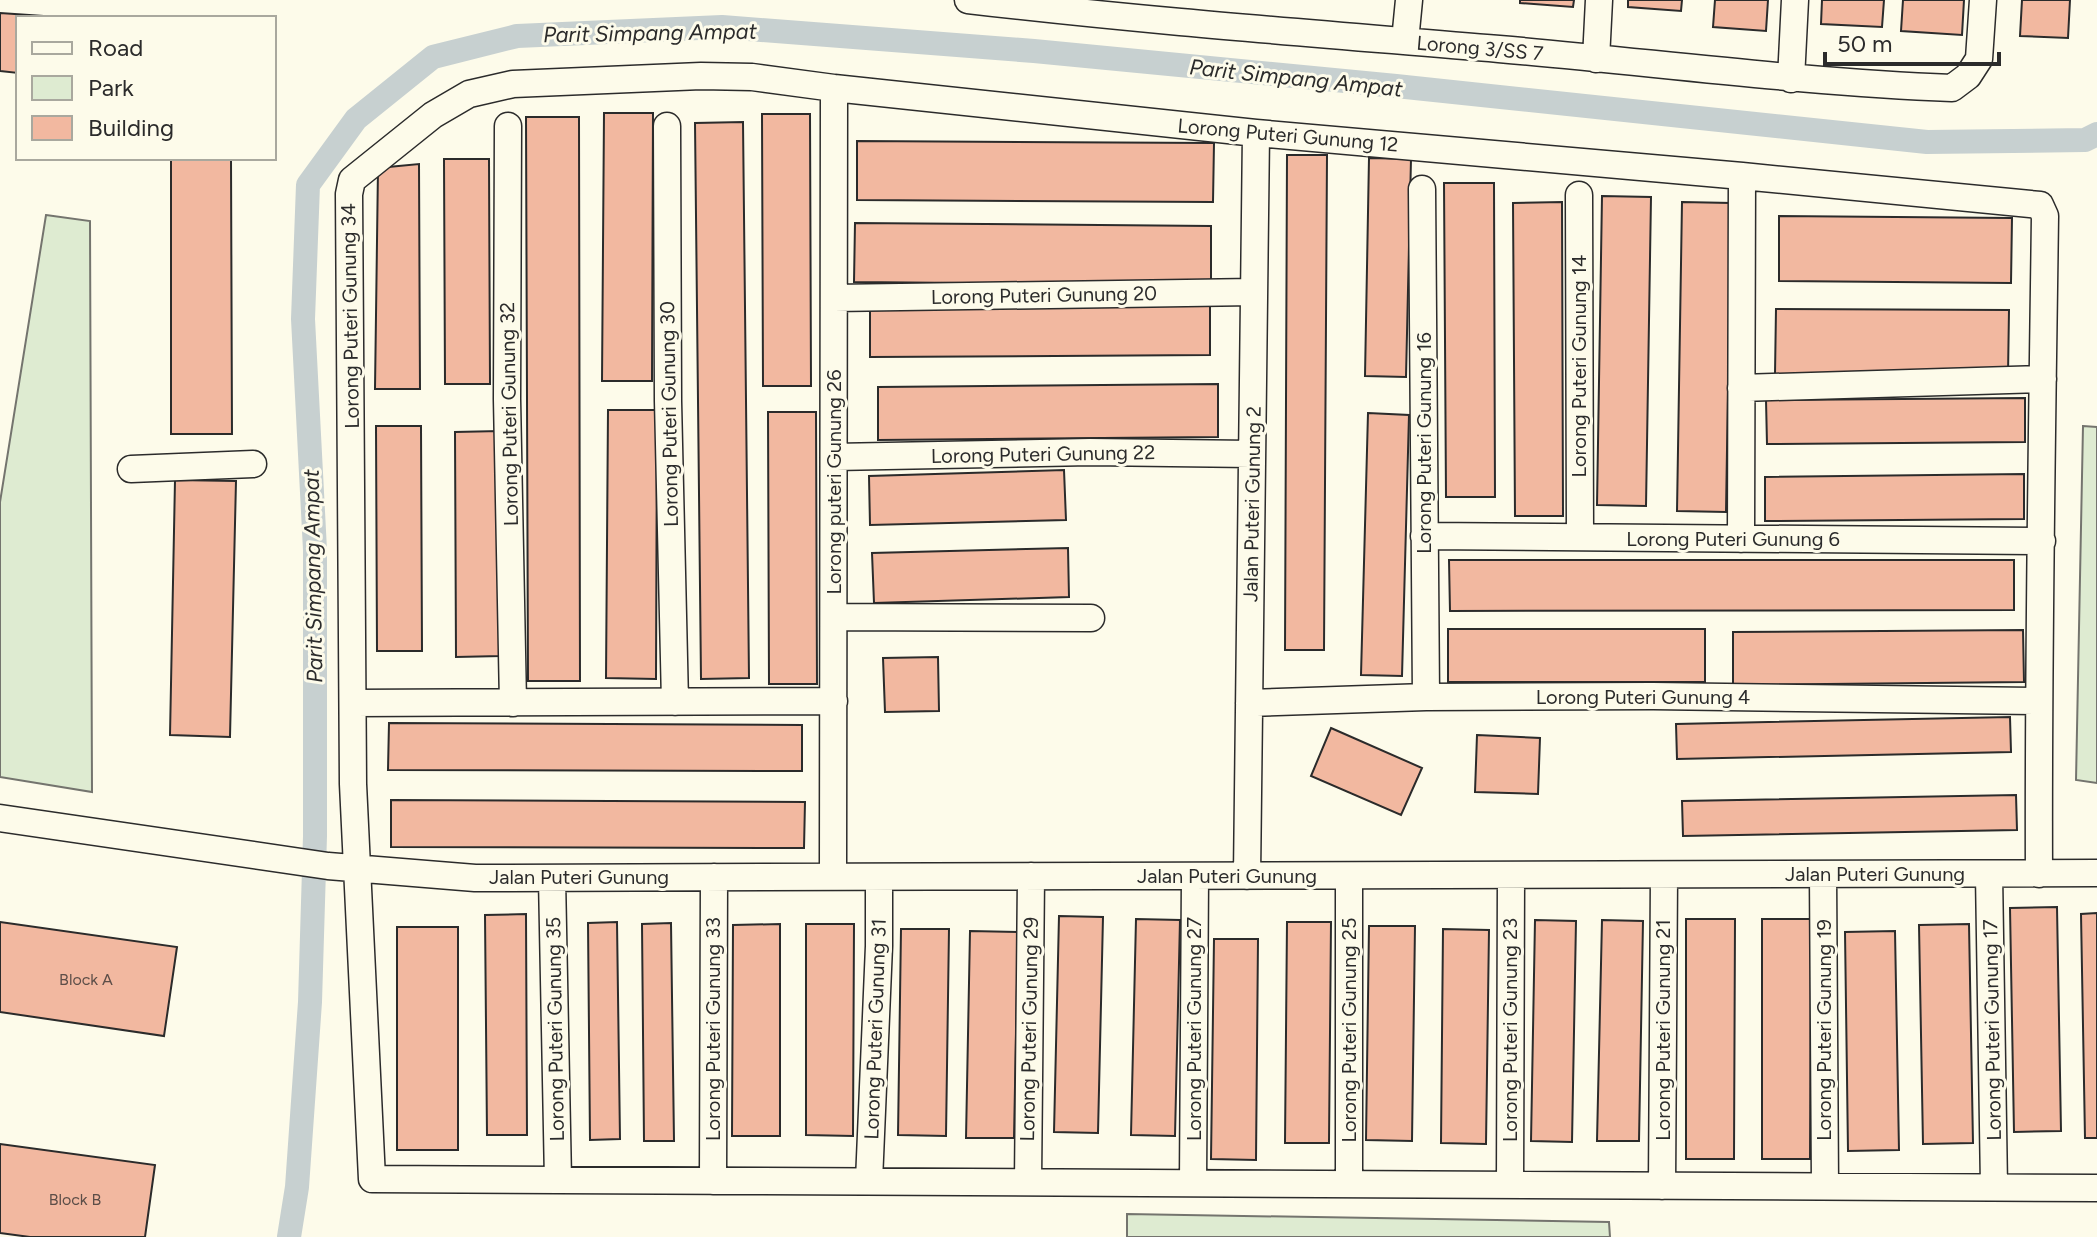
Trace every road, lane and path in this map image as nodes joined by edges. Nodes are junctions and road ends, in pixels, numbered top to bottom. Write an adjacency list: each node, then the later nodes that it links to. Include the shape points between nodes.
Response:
1 (968, 0): 6 (street, Lorong 3/SS 7)
2 (1409, 0): 8 (street)
3 (1599, 0): 9 (street)
4 (1795, 0): 10 (street)
5 (1983, 0): 10 (street, Lorong 3/SS 7, via 1979,59 1952,88)
6 (1040, 4): 7 (street, Lorong 3/SS 7)
7 (1221, 13): 8 (street, Lorong 3/SS 7)
8 (1405, 41): 9 (street, Lorong 3/SS 7)
9 (1596, 59): 10 (street, Lorong 3/SS 7)
10 (1791, 79)
11 (834, 88): 14 (street, Lorong Puteri Gunung 12); 19 (street, Lorong puteri Gunung 26); 36 (street, Lorong Puteri Gunung 34, via 701,76 513,84 469,94 433,115 352,180)
12 (508, 126): 37 (street, Lorong Puteri Gunung 32)
13 (667, 126): 35 (street, Lorong Puteri Gunung 30)
14 (1256, 133): 15 (street, Lorong Puteri Gunung 12); 18 (street, Jalan Puteri Gunung 2)
15 (1742, 176): 20 (street, Lorong Puteri Gunung 12, via 2040,205 2045,216); 21 (street)
16 (1422, 189): 26 (street, Lorong Puteri Gunung 16)
17 (1579, 195): 27 (street, Lorong Puteri Gunung 14)
18 (1254, 292): 19 (street, Lorong Puteri Gunung 20); 22 (street, Jalan Puteri Gunung 2)
19 (834, 298): 23 (street, Lorong puteri Gunung 26)
20 (2043, 379): 21 (street); 29 (street)
21 (1741, 388): 28 (street)
22 (1252, 454): 23 (street, Lorong Puteri Gunung 22); 38 (street, Jalan Puteri Gunung 2)
23 (834, 457): 30 (street, Lorong puteri Gunung 26)
24 (253, 464): 25 (street)
25 (131, 469)
26 (1424, 536): 27 (street, Lorong Puteri Gunung 6); 32 (street, Lorong Puteri Gunung 16)
27 (1580, 537): 28 (street, Lorong Puteri Gunung 6)
28 (1741, 539): 29 (street, Lorong Puteri Gunung 6)
29 (2042, 541): 34 (street)
30 (834, 617): 31 (street); 33 (street, Lorong puteri Gunung 26)
31 (1091, 618)
32 (1426, 697): 34 (street, Lorong Puteri Gunung 4); 38 (street, Lorong Puteri Gunung 4)
33 (834, 701): 35 (street); 52 (street, Lorong puteri Gunung 26)
34 (2037, 701): 44 (street)
35 (675, 702): 37 (street)
36 (354, 703): 37 (street); 40 (street, Lorong Puteri Gunung 34)
37 (513, 703)
38 (1249, 703): 49 (street, Jalan Puteri Gunung 2)
39 (0, 818): 40 (street, Jalan Puteri Gunung)
40 (356, 869): 54 (street, Jalan Puteri Gunung); 55 (street, Lorong Puteri Gunung 34, via 372,1179)
41 (2097, 873): 44 (street, Jalan Puteri Gunung)
42 (1823, 874): 43 (street, Jalan Puteri Gunung); 46 (street, Jalan Puteri Gunung); 63 (street, Lorong Puteri Gunung 19)
43 (1989, 874): 44 (street, Jalan Puteri Gunung); 64 (street, Lorong Puteri Gunung 17)
44 (2039, 874)
45 (1511, 875): 46 (street, Jalan Puteri Gunung); 50 (street, Jalan Puteri Gunung); 61 (street, Lorong Puteri Gunung 23)
46 (1664, 875): 62 (street, Lorong Puteri Gunung 21)
47 (1031, 876): 48 (street, Jalan Puteri Gunung); 53 (street, Jalan Puteri Gunung); 58 (street, Lorong Puteri Gunung 29)
48 (1195, 876): 49 (street, Jalan Puteri Gunung); 59 (street, Lorong Puteri Gunung 27)
49 (1247, 876): 50 (street, Jalan Puteri Gunung)
50 (1349, 876): 60 (street, Lorong Puteri Gunung 25)
51 (714, 877): 52 (street, Jalan Puteri Gunung); 54 (street, Jalan Puteri Gunung); 56 (street, Lorong Puteri Gunung 33)
52 (833, 877): 53 (street, Jalan Puteri Gunung)
53 (879, 877): 57 (street, Lorong Puteri Gunung 31)
54 (552, 878): 55 (street, Lorong Puteri Gunung 35)
55 (558, 1180): 56 (street)
56 (713, 1181): 57 (street)
57 (869, 1181): 58 (street)
58 (1028, 1182): 59 (street)
59 (1193, 1183): 60 (street)
60 (1349, 1184): 61 (street)
61 (1510, 1185): 62 (street)
62 (1662, 1186): 63 (street)
63 (1825, 1186): 64 (street)
64 (1994, 1187): 65 (street)
65 (2097, 1188)

